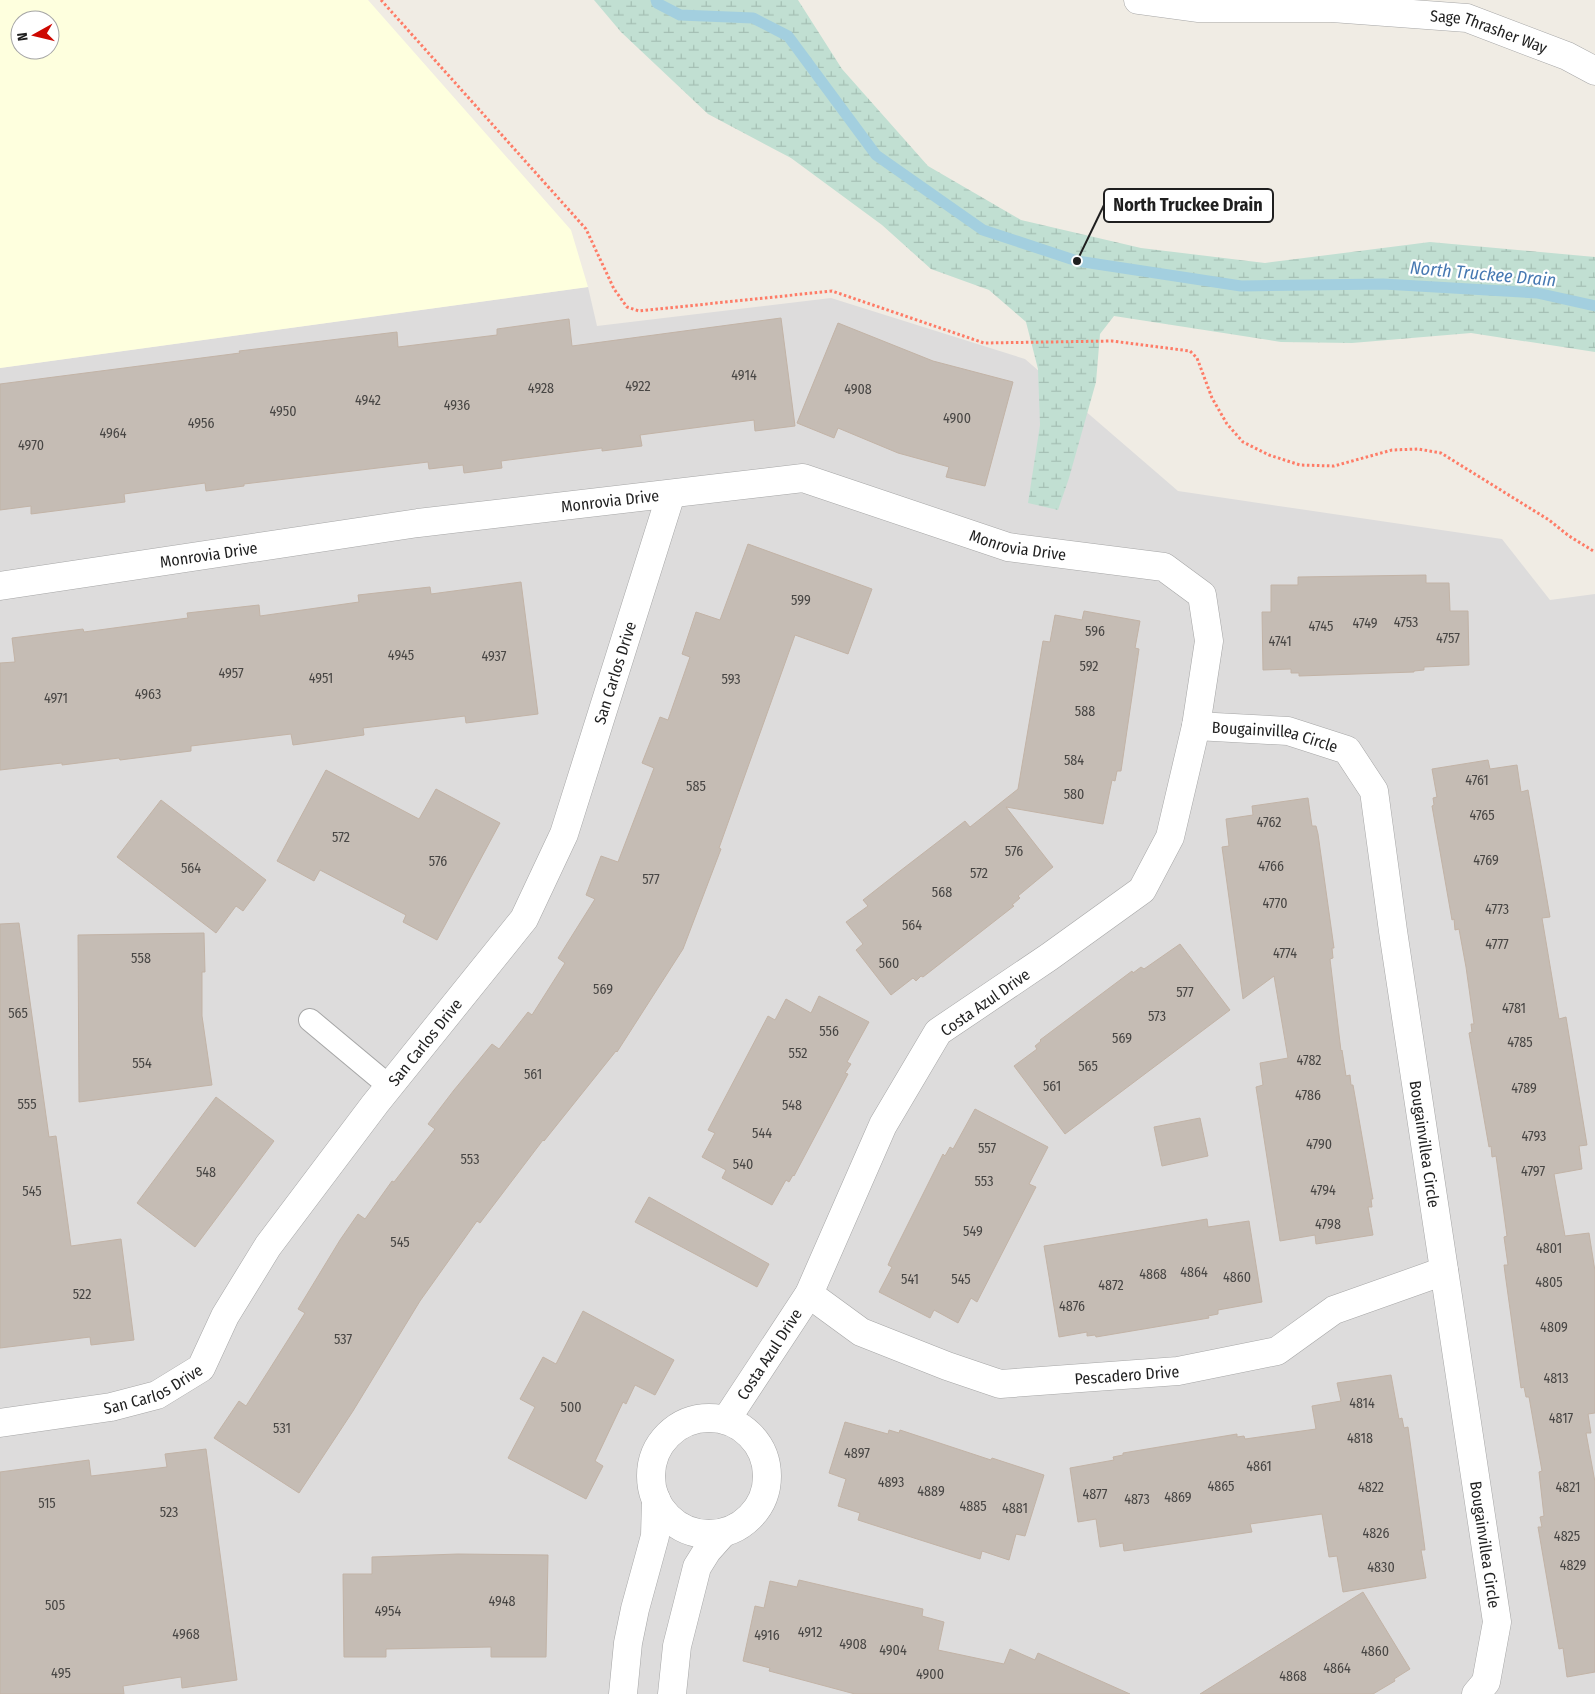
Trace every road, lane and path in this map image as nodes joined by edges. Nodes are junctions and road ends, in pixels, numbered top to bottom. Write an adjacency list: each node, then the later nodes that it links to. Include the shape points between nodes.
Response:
1 (381, 0): 6 (path, via 586,229 614,289 627,307 639,311 832,291 984,343 1112,342 1190,351 1227,424 1243,442 1269,456 1300,465 1334,466 1392,450 1441,452)
2 (1138, 0): 3 (street, Sage Thrasher Way, via 1197,8)
3 (1471, 9): 4 (street, Sage Thrasher Way)
4 (1595, 71)
5 (671, 494): 7 (street, Monrovia Drive, via 418,523); 8 (street, Monrovia Drive, via 803,478 1008,547 1164,567); 11 (street, San Carlos Drive, via 564,834 524,918)
6 (1595, 552)
7 (0, 586)
8 (1202, 596): 9 (street, Costa Azul Drive, via 1209,641)
9 (1196, 726): 12 (street, Bougainvillea Circle, via 1288,731 1347,750 1374,791); 13 (street, Costa Azul Drive, via 1170,837 1142,890 938,1032 884,1125)
10 (310, 1020): 11 (lane)
11 (389, 1086): 15 (street, San Carlos Drive, via 268,1246 225,1316 201,1368 157,1395 111,1407)
12 (1444, 1271): 13 (street, Pescadero Drive, via 1334,1310 1277,1351 1178,1372 1000,1384 861,1332); 20 (street, Bougainvillea Circle, via 1497,1622 1486,1682)
13 (809, 1294): 14 (street, Costa Azul Drive)
14 (726, 1420): 16 (street, via 703,1418 683,1424 664,1439 654,1456 651,1472); 17 (street, via 750,1435 762,1452 767,1473 760,1504 753,1515)
15 (0, 1423)
16 (656, 1499): 17 (street, via 667,1516 680,1526 699,1533); 18 (street, via 655,1536 628,1643)
17 (723, 1533): 19 (street, via 698,1567 677,1646)
18 (623, 1694)
19 (672, 1694)
20 (1476, 1694)

